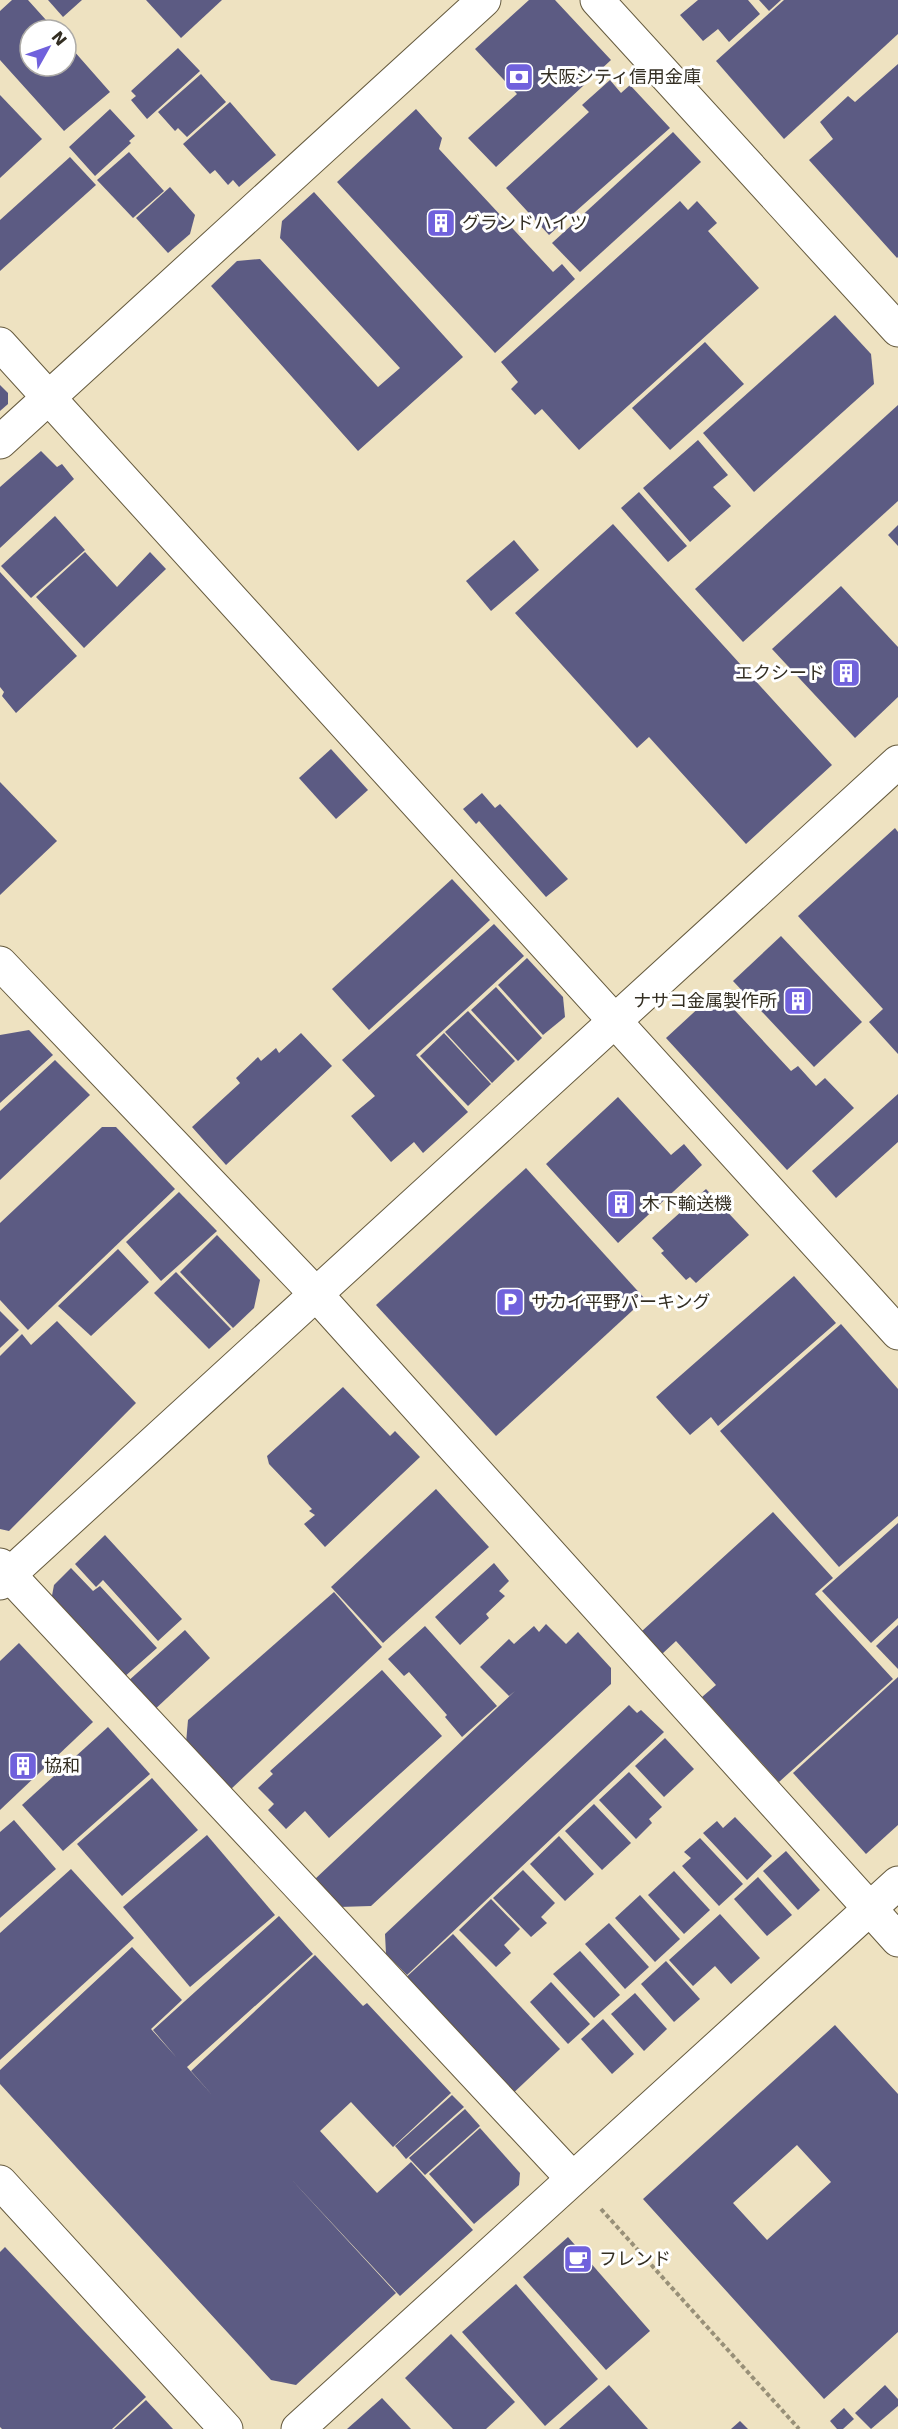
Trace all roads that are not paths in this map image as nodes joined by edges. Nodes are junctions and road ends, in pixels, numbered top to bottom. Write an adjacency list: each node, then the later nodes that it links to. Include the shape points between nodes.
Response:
1 (484, 0): 5 (street)
2 (597, 0): 3 (street)
3 (898, 330)
4 (0, 344): 5 (street)
5 (49, 398): 6 (street); 9 (street)
6 (0, 442)
7 (898, 762): 9 (street)
8 (0, 963): 10 (street)
9 (617, 1021): 10 (street); 11 (street)
10 (315, 1293): 12 (street); 14 (street)
11 (898, 1333)
12 (3, 1574): 16 (street)
13 (898, 1883): 14 (street)
14 (870, 1909): 15 (street); 16 (street)
15 (898, 1940)
16 (573, 2178): 19 (street)
17 (0, 2182): 18 (street)
18 (226, 2429)
19 (298, 2429)

